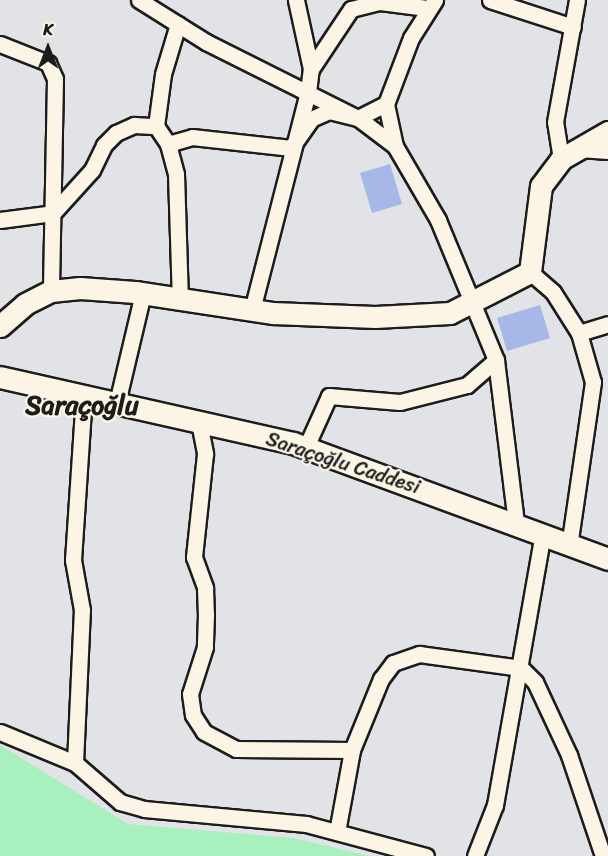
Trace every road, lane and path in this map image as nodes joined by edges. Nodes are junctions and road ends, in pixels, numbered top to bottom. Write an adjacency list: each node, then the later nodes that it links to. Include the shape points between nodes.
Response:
1 (139, 0): 6 (street)
2 (296, 0): 9 (street)
3 (490, 0): 7 (street)
4 (576, 0): 7 (street)
5 (431, 4): 9 (street, via 380,2 351,9); 11 (street)
6 (178, 24): 10 (street); 13 (street, via 163,74)
7 (573, 27): 19 (street, via 555,122)
8 (0, 44): 20 (street, via 48,63 55,79)
9 (311, 69): 10 (street)
10 (308, 92): 12 (street); 17 (street)
11 (386, 104): 12 (street); 16 (street)
12 (358, 118): 16 (street); 17 (street, via 329,111 310,119)
13 (156, 126): 15 (street); 20 (street, via 134,125 116,133 104,145 92,170)
14 (608, 132): 19 (street)
15 (168, 144): 17 (street, via 192,137); 25 (street, via 176,174)
16 (395, 146): 26 (street, via 438,220)
17 (291, 148): 27 (street)
18 (608, 151): 19 (street)
19 (570, 154): 22 (street, via 541,186)
20 (53, 213): 21 (street); 23 (street)
21 (0, 220)
22 (530, 272): 26 (street); 30 (street, via 553,292)
23 (51, 291): 24 (street, via 80,288); 29 (street, via 25,304)
24 (143, 293): 25 (street); 34 (street)
25 (180, 299): 27 (street)
26 (474, 300): 27 (street, via 450,313 375,317); 31 (street)
27 (252, 310)
28 (608, 324): 30 (street)
29 (0, 326)
30 (579, 333): 39 (street, via 593,382)
31 (496, 360): 36 (street, via 467,385 400,402 329,396); 37 (street)
32 (1, 379): 33 (street, Saraçoğlu Caddesi)
33 (84, 396): 34 (street, Saraçoğlu Caddesi); 44 (street, via 73,560 82,610)
34 (117, 403): 35 (street, Saraçoğlu Caddesi)
35 (199, 422): 36 (street, Saraçoğlu Caddesi); 43 (street, via 205,454 194,557 205,588 206,614 205,647 190,694 193,716 204,732 236,749)
36 (306, 447): 37 (street, Saraçoğlu Caddesi)
37 (516, 523): 38 (street, Saraçoğlu Caddesi)
38 (543, 534): 39 (street, Saraçoğlu Caddesi); 41 (street)
39 (570, 546): 40 (street, Saraçoğlu Caddesi)
40 (608, 559)
41 (521, 669): 43 (street, via 419,654 393,663 381,679); 47 (street, via 495,805); 48 (street, via 535,681 569,755)
42 (0, 732): 44 (street)
43 (352, 750): 45 (street)
44 (75, 763): 45 (street, via 120,802 144,809 306,824)
45 (338, 832): 46 (street)
46 (426, 856)
47 (475, 856)
48 (603, 856)

